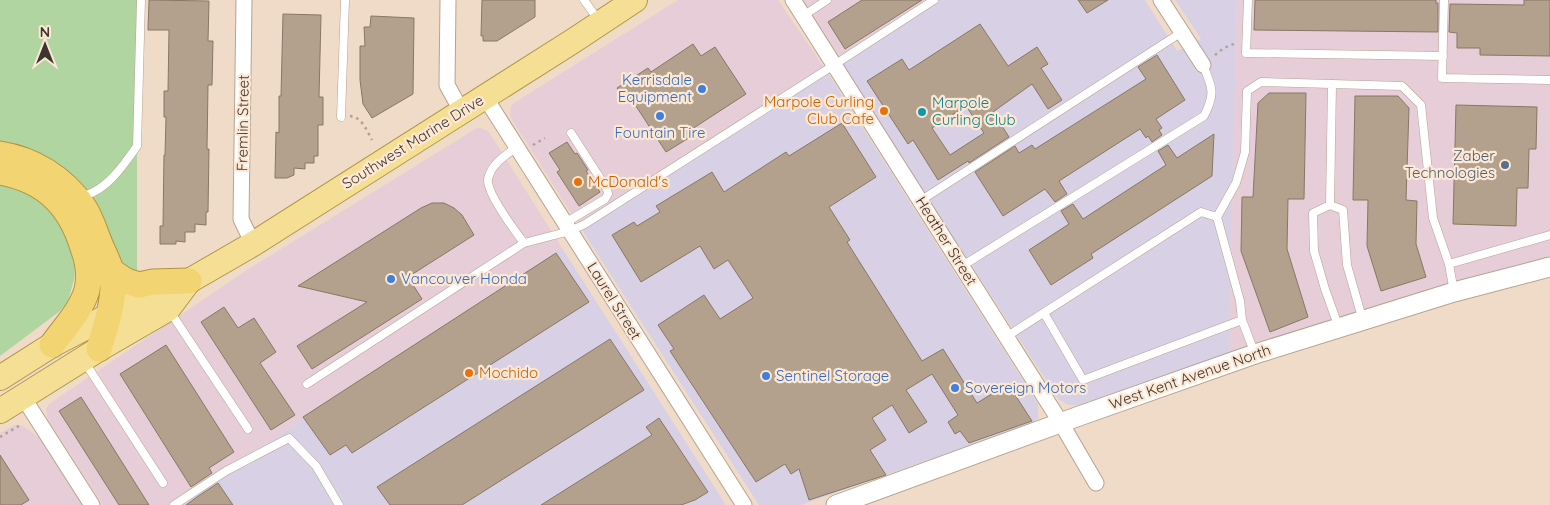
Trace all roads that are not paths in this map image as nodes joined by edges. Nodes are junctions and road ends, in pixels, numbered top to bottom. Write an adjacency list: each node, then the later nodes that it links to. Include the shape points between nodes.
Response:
1 (141, 0): 28 (lane, via 137,146 102,187 86,196)
2 (244, 0): 34 (street, Fremlin Street, via 241,219)
3 (345, 0): 23 (lane)
4 (448, 0): 22 (street, via 447,87)
5 (584, 0): 14 (lane)
6 (635, 0): 14 (main road, Southwest Marine Drive)
7 (793, 0): 13 (street, Heather Street)
8 (827, 0): 13 (lane)
9 (934, 0): 17 (lane)
10 (1161, 0): 15 (street)
11 (1248, 0): 16 (lane, via 1246,54)
12 (1444, 0): 16 (lane)
13 (803, 16): 17 (street, Heather Street)
14 (600, 23): 21 (main road, Southwest Marine Drive)
15 (1182, 32): 18 (street); 29 (lane)
16 (1443, 56): 19 (lane, via 1442,78)
17 (834, 65): 29 (street, Heather Street); 32 (lane, via 585,224)
18 (1202, 65): 37 (lane, via 1211,85 1211,102 1204,116)
19 (1550, 80)
20 (1332, 84): 30 (lane); 31 (lane, via 1261,82 1247,91 1245,152 1236,184); 36 (lane, via 1402,86 1421,105 1434,218)
21 (484, 97): 22 (main road, Southwest Marine Drive); 25 (street, Laurel Street)
22 (462, 112): 34 (main road, Southwest Marine Drive)
23 (341, 117)
24 (571, 134): 32 (lane, via 608,194)
25 (524, 146): 32 (street, Laurel Street); 35 (lane, via 501,159 488,179 490,192)
26 (0, 154): 28 (highway, via 17,157 39,167)
27 (0, 172): 49 (highway, via 33,182 58,201 76,227 86,256 88,279 85,295)
28 (75, 196): 39 (highway, via 90,218)
29 (920, 201): 37 (street, Heather Street)
30 (1330, 205): 46 (lane, via 1343,210 1347,265); 47 (lane, via 1313,214 1314,251)
31 (1217, 217): 43 (lane, via 1201,212); 45 (lane, via 1240,301)
32 (567, 227): 35 (lane); 63 (street, Laurel Street)
33 (1550, 235): 36 (lane)
34 (253, 244): 40 (main road, Southwest Marine Drive)
35 (524, 244): 53 (lane)
36 (1450, 264): 41 (lane)
37 (962, 266): 48 (street, Heather Street)
38 (1550, 267): 41 (street, West Kent Avenue North)
39 (111, 270): 40 (highway, via 126,281 139,285); 44 (highway, via 113,286)
40 (189, 281): 42 (main road, Southwest Marine Drive); 44 (main road, Southwest Marine Drive)
41 (1454, 292): 46 (street, West Kent Avenue North)
42 (168, 309): 50 (main road, Southwest Marine Drive); 57 (lane)
43 (1044, 313): 45 (lane, via 1084,380); 48 (lane)
44 (108, 316): 49 (main road, Southwest Marine Drive); 50 (highway)
45 (1242, 320): 51 (lane)
46 (1362, 321): 47 (street, West Kent Avenue North)
47 (1339, 328): 51 (street, West Kent Avenue North)
48 (1006, 337): 56 (street, Heather Street)
49 (52, 345): 52 (main road, Southwest Marine Drive)
50 (91, 354): 54 (main road, Southwest Marine Drive); 58 (lane)
51 (1255, 354): 56 (street, West Kent Avenue North)
52 (0, 378)
53 (307, 384)
54 (22, 397): 55 (main road, Southwest Marine Drive); 60 (street)
55 (0, 411)
56 (1061, 423): 59 (street, Heather Street); 64 (street, West Kent Avenue North)
57 (248, 429)
58 (162, 483)
59 (1096, 483)
60 (92, 505)
61 (174, 505): 62 (lane, via 226,471 289,438 316,466)
62 (339, 505)
63 (744, 505)
64 (836, 505)

